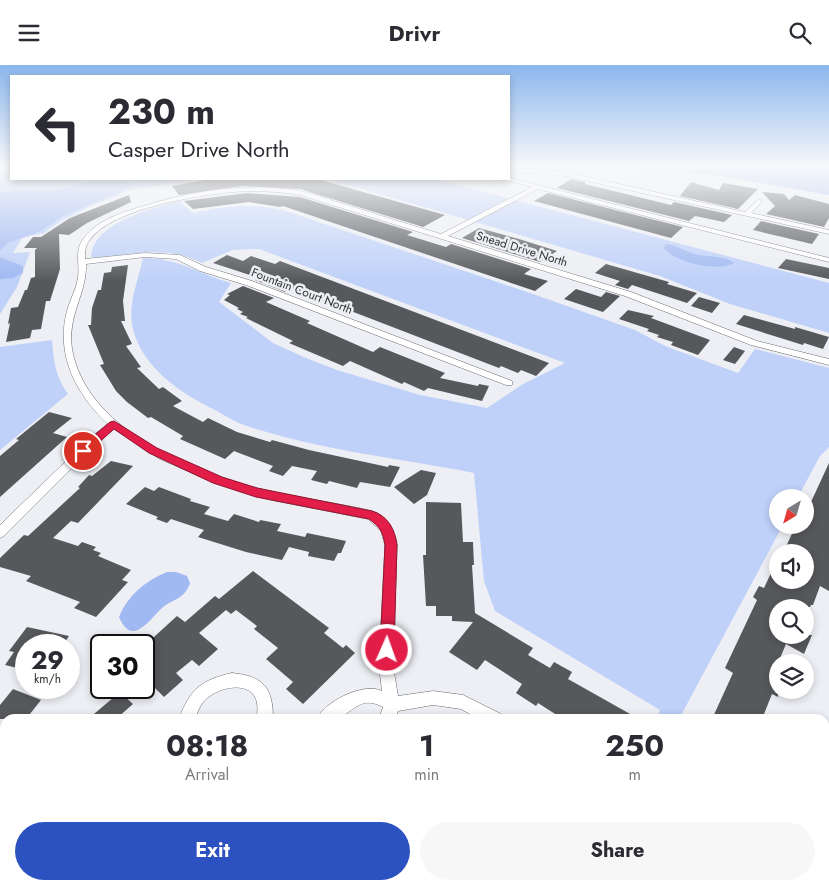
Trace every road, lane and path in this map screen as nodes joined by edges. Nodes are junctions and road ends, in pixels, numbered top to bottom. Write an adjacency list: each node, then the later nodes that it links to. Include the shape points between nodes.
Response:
1 (157, 204): 11 (street, Snead Drive North, via 116,218 98,229 84,242)
2 (339, 204): 9 (street, Snead Drive North)
3 (504, 204): 9 (street)
4 (608, 204): 10 (street)
5 (700, 204): 7 (street)
6 (756, 204): 7 (street)
7 (746, 214): 8 (street)
8 (829, 232)
9 (443, 236): 12 (street, Snead Drive North, via 649,301 754,343)
10 (829, 260)
11 (81, 262): 13 (street, Fountain Court North, via 145,255 177,257); 14 (street, Snead Drive North, via 82,275 69,317 68,354 82,389)
12 (829, 362)
13 (509, 383)
14 (114, 424): 15 (street); 16 (street, Snead Drive North, via 153,451 218,480 256,492 372,515 383,523 391,545 386,666)
15 (0, 533)
16 (389, 711): 19 (street, via 375,695 358,697); 20 (street, via 433,698 464,702)
17 (189, 714): 18 (street, via 203,691 214,684 240,679 259,689 265,699)
18 (266, 714)
19 (331, 714)
20 (486, 714)

